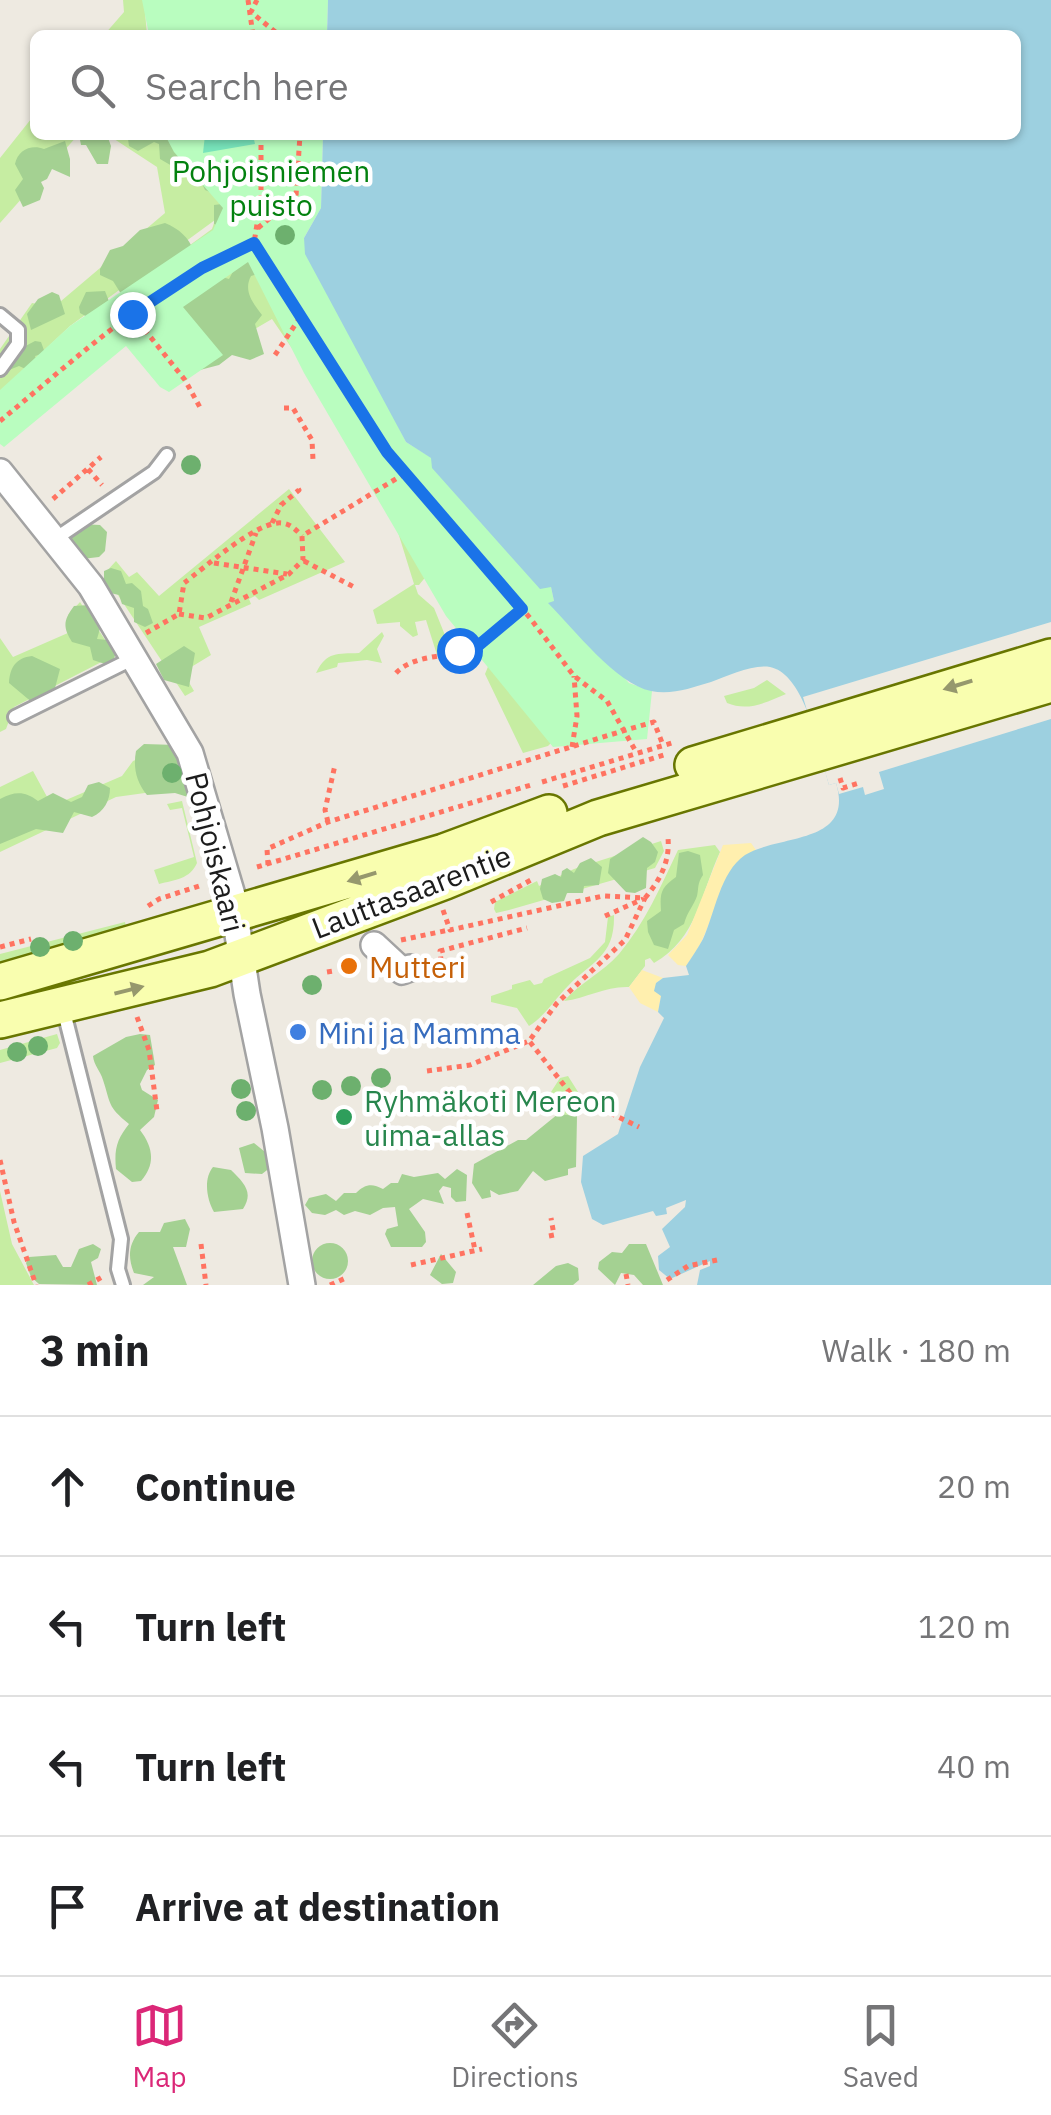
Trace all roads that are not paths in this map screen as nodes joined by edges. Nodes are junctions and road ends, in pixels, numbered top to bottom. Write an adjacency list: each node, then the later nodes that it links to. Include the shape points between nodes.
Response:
1 (0, 314): 2 (lane, via 18,330 18,344)
2 (0, 369)
3 (168, 455): 5 (lane, via 154,472)
4 (0, 472): 5 (street, Pohjoiskaari)
5 (55, 539): 6 (street, Pohjoiskaari)
6 (138, 647): 9 (lane); 11 (street, Pohjoiskaari, via 190,753)
7 (1051, 657): 10 (main road, one-way to 10)
8 (1051, 684): 10 (main road)
9 (15, 717)
10 (823, 751): 11 (main road, Lauttasaarentie, one-way to 11, via 602,794 444,852); 13 (main road, Lauttasaarentie, via 598,818)
11 (234, 912): 13 (street, Pohjoiskaari); 15 (main road, Lauttasaarentie)
12 (374, 946): 14 (street, via 402,971)
13 (242, 956): 16 (main road, Lauttasaarentie, one-way to 13); 19 (street, Pohjoiskaari)
14 (410, 968)
15 (0, 982)
16 (62, 1006): 17 (main road, Lauttasaarentie); 18 (lane, via 122,1240)
17 (0, 1020)
18 (123, 1285)
19 (302, 1285)

